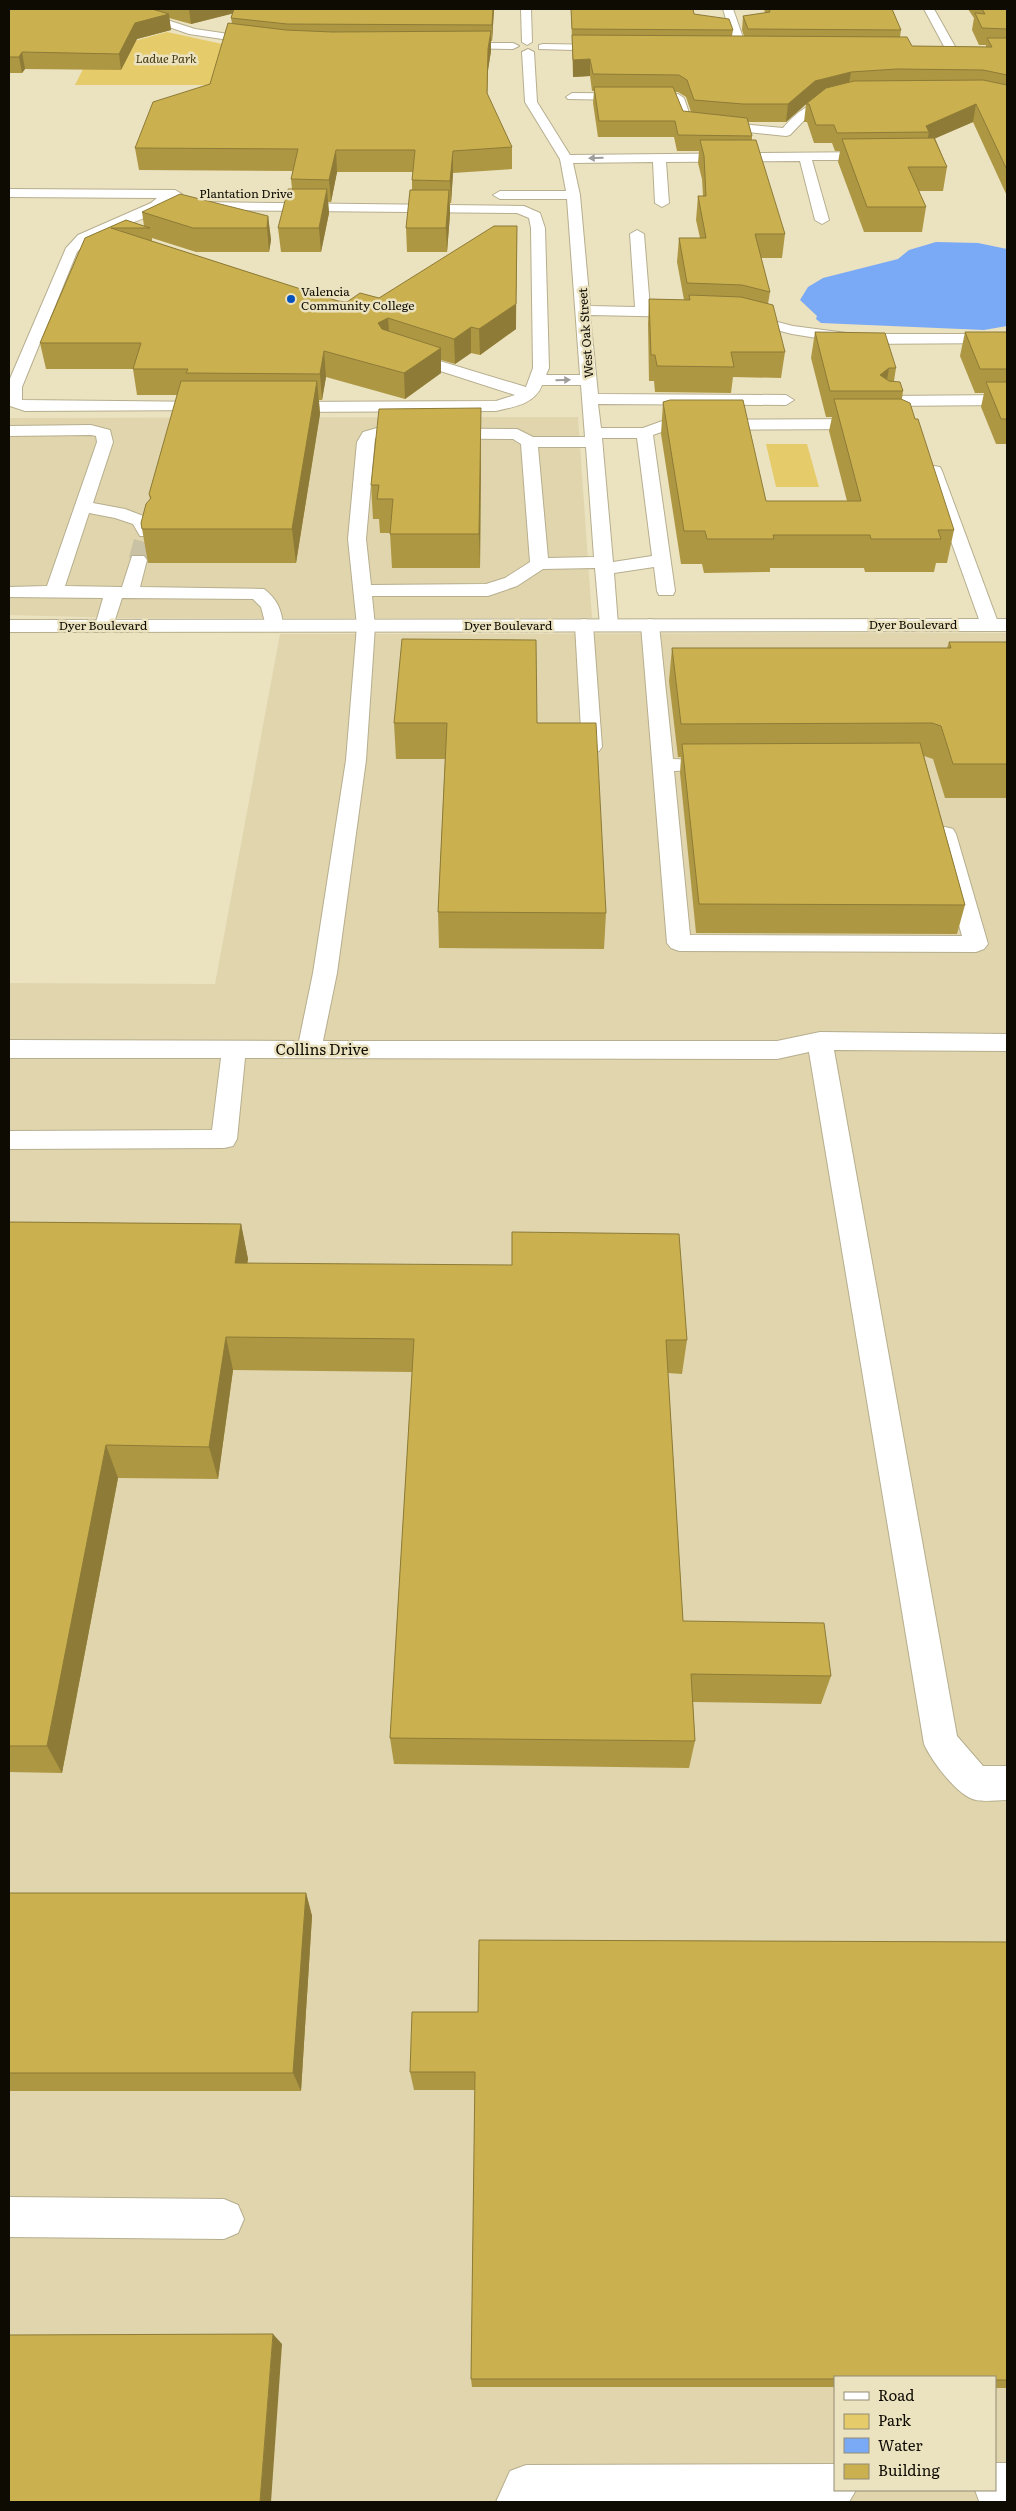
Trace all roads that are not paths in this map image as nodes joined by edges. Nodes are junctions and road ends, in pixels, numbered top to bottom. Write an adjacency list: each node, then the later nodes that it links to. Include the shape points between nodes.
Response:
1 (123, 9): 5 (street, via 194,32)
2 (526, 9): 7 (street, West Oak Street)
3 (728, 9): 9 (street)
4 (929, 9): 10 (street)
5 (276, 44)
6 (447, 46): 7 (street)
7 (528, 47): 8 (street); 18 (street, West Oak Street, via 531,102)
8 (621, 48)
9 (740, 49)
10 (951, 50)
11 (572, 97): 13 (street, via 678,98 686,122)
12 (852, 99): 13 (street, via 819,102)
13 (786, 132): 15 (street)
14 (892, 156): 16 (street)
15 (765, 157): 16 (street); 17 (street)
16 (805, 157): 26 (street)
17 (659, 158): 18 (street, one-way to 18); 24 (street)
18 (566, 159): 22 (street, West Oak Street)
19 (9, 193): 20 (street, Plantation Drive)
20 (168, 194): 23 (street, Plantation Drive); 25 (street)
21 (482, 195): 22 (street)
22 (574, 195): 31 (street, West Oak Street)
23 (371, 201): 25 (street); 27 (street); 39 (street, via 512,209 534,216 545,283 541,368)
24 (662, 203)
25 (156, 206): 28 (street)
26 (822, 220)
27 (369, 224)
28 (102, 230): 30 (street); 46 (street, via 83,238 71,251 14,387 16,403 26,406)
29 (638, 234): 34 (street)
30 (121, 235)
31 (582, 282): 32 (street); 33 (street, West Oak Street)
32 (566, 283)
33 (585, 310): 34 (street); 40 (street, West Oak Street)
34 (644, 311): 35 (street)
35 (696, 313)
36 (731, 316): 37 (street, via 854,340)
37 (1007, 340)
38 (389, 350): 41 (street)
39 (537, 380): 40 (street, one-way to 40); 41 (street)
40 (590, 380): 42 (street, West Oak Street)
41 (527, 394): 47 (street, via 512,403 478,408)
42 (591, 399): 43 (street); 51 (street, West Oak Street)
43 (786, 400)
44 (1007, 400): 45 (street)
45 (885, 401)
46 (222, 407)
47 (271, 407)
48 (880, 424): 50 (street, via 665,425)
49 (9, 431): 54 (street, via 91,430 104,433 105,442)
50 (645, 433): 51 (street); 57 (street)
51 (594, 438): 52 (street); 59 (street, West Oak Street)
52 (529, 442): 58 (street); 60 (street, via 517,434 369,435 365,442 357,539)
53 (927, 452): 68 (street)
54 (83, 507): 55 (street, via 119,513 140,521); 63 (street)
55 (146, 532)
56 (138, 560): 64 (street)
57 (662, 560): 59 (street); 61 (street)
58 (540, 564): 59 (street); 60 (street, via 511,582 488,590)
59 (604, 566): 66 (street, West Oak Street)
60 (363, 591): 72 (street)
61 (666, 591)
62 (9, 592): 63 (street)
63 (54, 592): 64 (street)
64 (121, 592): 70 (street); 71 (street, via 257,593 273,608)
65 (584, 625): 66 (street, Dyer Boulevard); 72 (street, Dyer Boulevard); 73 (street)
66 (609, 625): 67 (street, Dyer Boulevard)
67 (650, 625): 68 (street, Dyer Boulevard); 74 (street)
68 (998, 625)
69 (9, 626): 70 (street, Dyer Boulevard)
70 (104, 626): 71 (street, Dyer Boulevard)
71 (274, 626): 72 (street, Dyer Boulevard)
72 (366, 626): 81 (street, via 356,760 325,973)
73 (592, 747)
74 (663, 765): 75 (street); 76 (street, via 679,943 976,944)
75 (740, 765)
76 (938, 811)
77 (820, 1041): 78 (street, Collins Drive); 81 (street, Collins Drive, via 778,1050); 83 (street, via 941,1744 975,1783)
78 (1007, 1042)
79 (9, 1049): 80 (street, Collins Drive)
80 (234, 1050): 81 (street, Collins Drive); 82 (street, via 224,1139)
81 (309, 1050)
82 (9, 1140)
83 (1007, 1783)
84 (9, 2216): 85 (street)
85 (224, 2219)
86 (834, 2486): 87 (street)
87 (773, 2494): 88 (street, via 526,2488)
88 (518, 2502)

